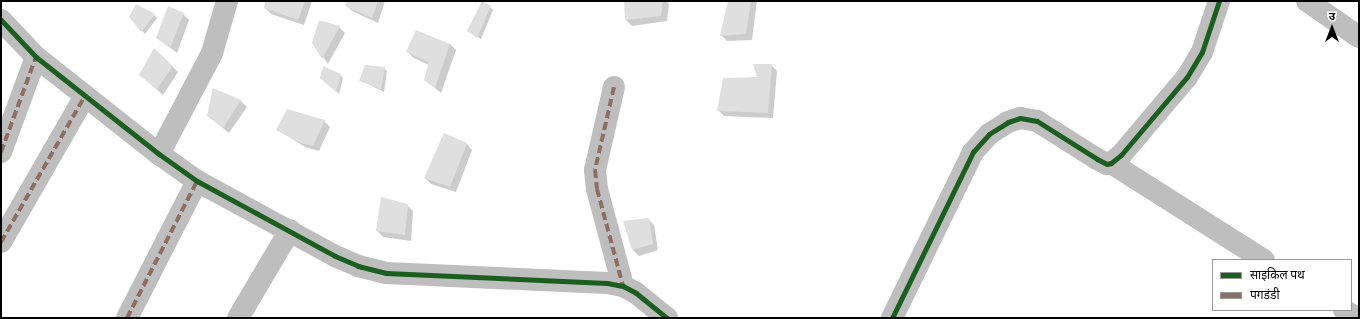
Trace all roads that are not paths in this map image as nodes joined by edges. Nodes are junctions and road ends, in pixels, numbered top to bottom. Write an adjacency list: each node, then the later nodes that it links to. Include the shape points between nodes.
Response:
1 (227, 1): 10 (street, via 212,53)
2 (1219, 1): 11 (street, via 1202,52 1187,77 1121,155)
3 (1307, 1): 5 (street)
4 (1, 20): 6 (street)
5 (1359, 37)
6 (36, 57): 8 (street); 9 (street)
7 (614, 87): 16 (street, via 595,170 596,189)
8 (85, 96): 10 (street); 14 (street)
9 (1, 152)
10 (159, 154): 12 (street)
11 (1111, 163): 15 (street); 21 (street, via 1102,162 1032,120 1020,118 989,134 973,152)
12 (197, 181): 13 (street); 18 (street)
13 (290, 230): 16 (street, via 335,256 358,266 386,273 607,283); 19 (street)
14 (1, 242)
15 (1262, 259)
16 (623, 286): 20 (street, via 653,305)
17 (1346, 311): 22 (street)
18 (127, 318)
19 (238, 318)
20 (667, 318)
21 (892, 318)
22 (1357, 318)

